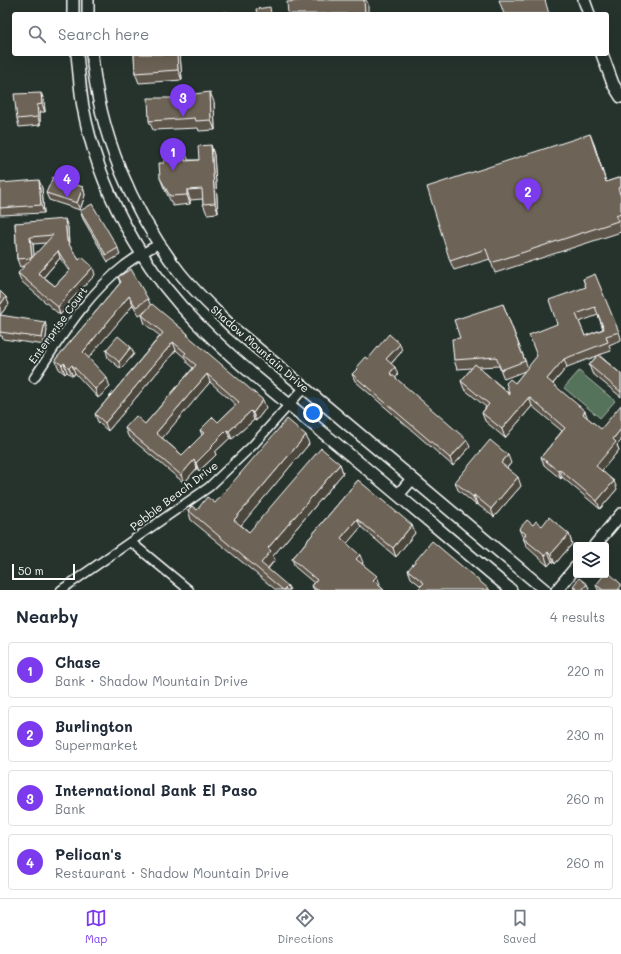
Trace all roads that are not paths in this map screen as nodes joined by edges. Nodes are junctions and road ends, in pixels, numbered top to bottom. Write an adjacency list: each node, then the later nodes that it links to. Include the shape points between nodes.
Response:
1 (73, 0): 4 (main road)
2 (88, 0): 5 (main road)
3 (584, 0): 6 (main road)
4 (74, 12)
5 (88, 12)
6 (588, 12)
7 (77, 56): 12 (main road, Shadow Mountain Drive, via 82,101)
8 (92, 56): 11 (main road, Shadow Mountain Drive, via 99,106)
9 (603, 56): 10 (main road, via 613,84)
10 (621, 97)
11 (107, 134): 12 (main road); 13 (main road, Shadow Mountain Drive, via 129,190)
12 (91, 141): 14 (main road, Shadow Mountain Drive, via 108,189)
13 (159, 244): 14 (street, Enterprise Court); 16 (main road, Shadow Mountain Drive, via 181,274 210,306)
14 (142, 253): 15 (street, Enterprise Court, via 124,265 88,300); 17 (main road, Shadow Mountain Drive, via 160,280 196,322)
15 (34, 378)
16 (304, 388): 17 (street, Pebble Beach Drive); 18 (main road, Shadow Mountain Drive)
17 (289, 405): 19 (main road, Shadow Mountain Drive); 21 (street, Pebble Beach Drive, via 229,469)
18 (412, 479): 19 (main road); 27 (main road, Shadow Mountain Drive)
19 (398, 496): 26 (main road, Shadow Mountain Drive)
20 (621, 514): 22 (main road)
21 (131, 542): 24 (street, Pebble Beach Drive); 25 (street)
22 (598, 542)
23 (573, 571): 28 (main road)
24 (61, 590)
25 (189, 590)
26 (511, 590)
27 (545, 590)
28 (557, 590)

